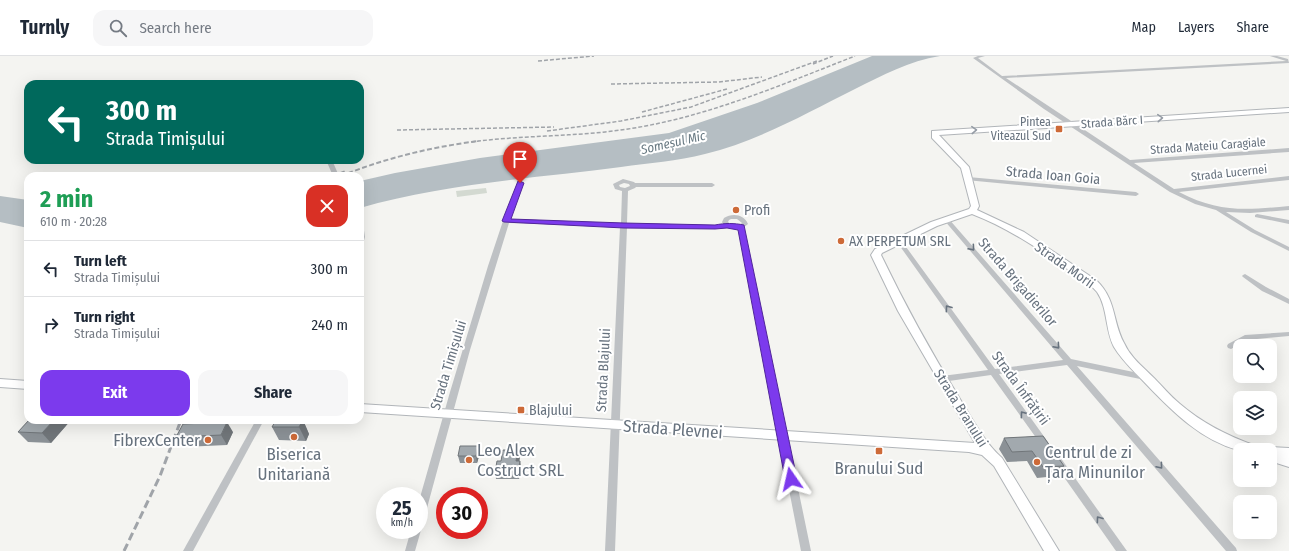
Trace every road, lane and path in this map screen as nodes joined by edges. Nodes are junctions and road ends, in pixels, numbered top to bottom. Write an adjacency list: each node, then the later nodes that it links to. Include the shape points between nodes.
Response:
1 (983, 56): 4 (street, via 976,59)
2 (1272, 56): 3 (street)
3 (1289, 61): 4 (street)
4 (1003, 77): 6 (street)
5 (1289, 110): 6 (street, Strada Bărc I, one-way to 5)
6 (1071, 125): 8 (street); 10 (street, Strada Bărc I, one-way to 6, via 965,167 935,133)
7 (1289, 150): 8 (street, Strada Mateiu Caragiale)
8 (1128, 162): 15 (street)
9 (1289, 178): 15 (street, Strada Lucernei)
10 (968, 179): 16 (street, Strada Ioan Goia); 19 (street, via 975,206)
11 (520, 183): 22 (street, Strada Timișului)
12 (634, 185): 13 (street, Strada Blajului); 14 (street, Strada Blajului); 14 (street, Strada Blajului, via 626,181 616,184 617,188)
13 (712, 185)
14 (625, 190): 25 (street, Strada Blajului)
15 (1172, 191): 17 (street, via 1191,201)
16 (1136, 194)
17 (1216, 208): 18 (street, via 1246,211); 28 (street, via 1253,231)
18 (1289, 208)
19 (972, 211): 21 (street); 35 (street, Strada Morii, via 1034,242 1096,285 1106,299 1117,342)
20 (1256, 216): 23 (street)
21 (946, 219): 27 (street); 33 (street, Strada Brigadierilor, one-way to 33)
22 (506, 221): 25 (street); 40 (street, Strada Timișului)
23 (1289, 222)
24 (727, 225): 25 (street); 26 (street); 26 (street, via 726,219 736,217 744,221 745,224)
25 (624, 226): 42 (street, Strada Blajului)
26 (741, 227): 43 (street)
27 (899, 241): 34 (street, Strada Înfrățirii, one-way to 27); 36 (street, Strada Branului, via 876,252 878,260 903,311)
28 (1289, 248)
29 (1245, 276): 30 (street)
30 (1289, 302)
31 (1289, 334): 32 (street, via 1245,338)
32 (1231, 346)
33 (1071, 362): 34 (street); 35 (street); 58 (street, Strada Brigadierilor, one-way to 58)
34 (994, 372): 36 (street); 57 (street, Strada Înfrățirii, one-way to 34)
35 (1145, 377): 44 (street, Strada Morii, via 1176,408 1200,426)
36 (942, 379): 45 (street, Strada Branului)
37 (0, 383): 38 (street)
38 (24, 385)
39 (364, 408): 40 (street, Strada Plevnei)
40 (448, 413): 42 (street, Strada Plevnei); 50 (street, Strada Timișului)
41 (258, 424): 52 (street)
42 (615, 424): 43 (street, Strada Plevnei); 54 (street, Strada Blajului)
43 (783, 436): 45 (street, Strada Plevnei, via 969,447); 55 (street)
44 (1234, 443)
45 (986, 451): 56 (street, Strada Branului, via 998,462)
46 (1277, 453): 47 (street)
47 (1289, 454)
48 (1277, 458): 49 (street)
49 (1289, 462)
50 (428, 487)
51 (413, 539): 53 (street)
52 (188, 551)
53 (410, 551)
54 (610, 551)
55 (806, 551)
56 (1052, 551)
57 (1122, 551)
58 (1232, 551)

